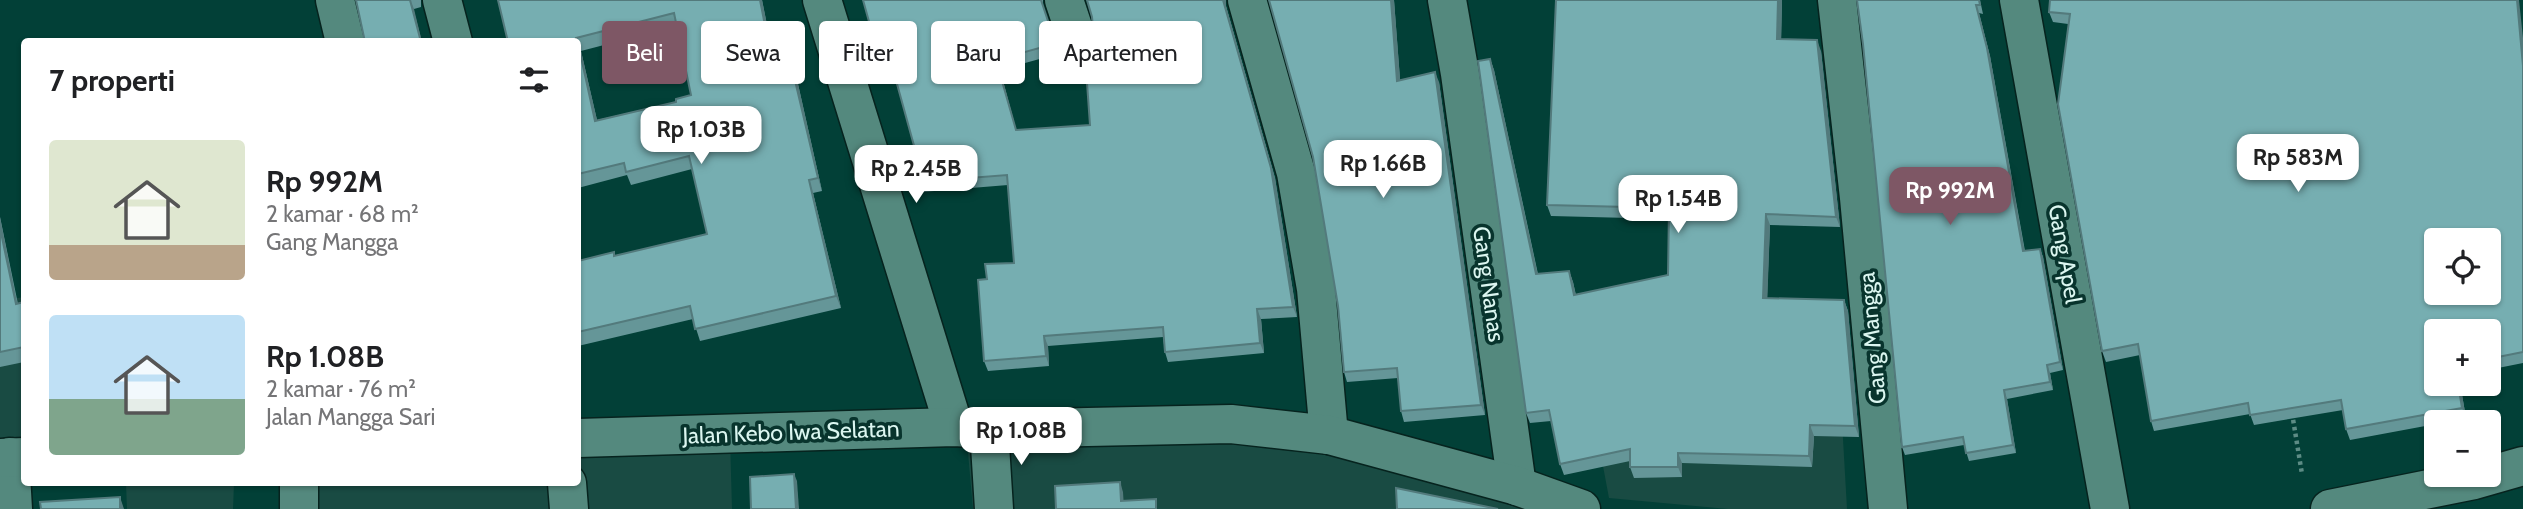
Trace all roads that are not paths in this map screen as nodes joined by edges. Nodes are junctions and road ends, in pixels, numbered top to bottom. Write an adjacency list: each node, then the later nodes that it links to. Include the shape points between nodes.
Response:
1 (335, 0): 8 (street)
2 (442, 0): 9 (street)
3 (822, 0): 10 (street)
4 (1247, 0): 11 (street, via 1296,173 1316,289)
5 (1447, 0): 17 (street, Gang Nanas)
6 (1837, 0): 23 (street, Gang Mangga)
7 (2019, 0): 24 (street, Gang Apel)
8 (344, 38)
9 (452, 38)
10 (972, 428): 11 (street, Jalan Kebo Iwa Selatan, via 1231,424); 12 (street, Jalan Kebo Iwa Selatan); 21 (street)
11 (1329, 435): 17 (street, Jalan Kebo Iwa Selatan)
12 (581, 438)
13 (11, 457): 18 (street)
14 (2523, 466): 25 (street)
15 (299, 486): 19 (street)
16 (567, 486): 20 (street)
17 (1517, 486): 22 (street, Jalan Kebo Iwa Selatan)
18 (13, 509)
19 (299, 509)
20 (569, 509)
21 (994, 509)
22 (1579, 509)
23 (1888, 509)
24 (2110, 509)
25 (2330, 509)

